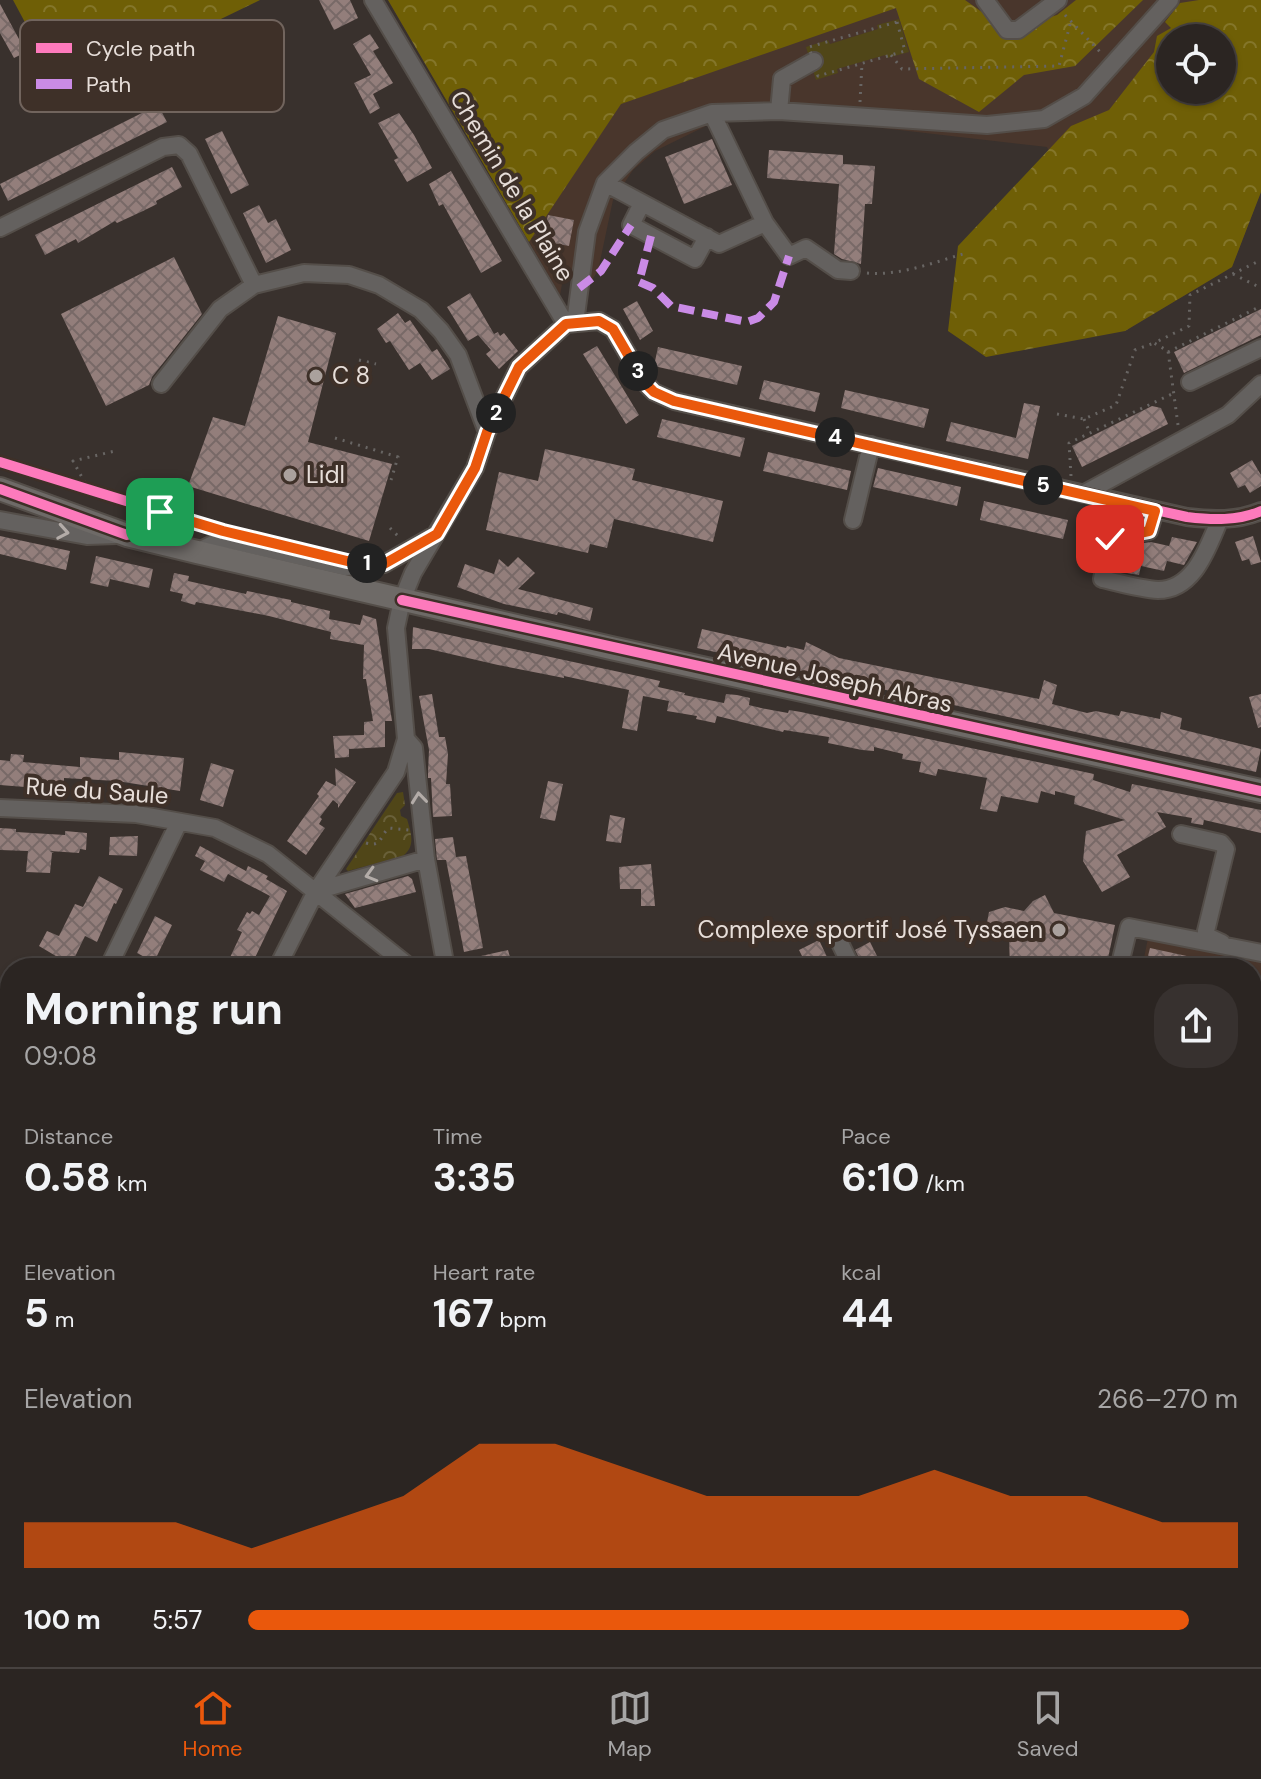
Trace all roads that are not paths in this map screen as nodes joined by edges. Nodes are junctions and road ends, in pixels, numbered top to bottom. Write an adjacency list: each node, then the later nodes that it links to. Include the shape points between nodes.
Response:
1 (373, 0): 15 (street, Chemin de la Plaine)
2 (985, 0): 3 (street, via 1007,30 1018,30)
3 (1058, 0)
4 (1170, 0): 6 (street, via 1084,96 1044,119 987,125)
5 (814, 61): 6 (street, via 782,79)
6 (779, 111): 7 (street)
7 (712, 113): 8 (street, via 663,130); 10 (street)
8 (605, 183): 9 (street); 15 (street, via 587,232)
9 (642, 203): 12 (street); 12 (street, via 631,225 651,236 695,259)
10 (765, 223): 12 (street, via 719,244); 13 (street, via 789,256 806,248 838,270)
11 (0, 228): 14 (street, via 163,147 179,145 189,154)
12 (707, 237)
13 (851, 271)
14 (254, 285): 18 (street, via 220,309); 20 (street, via 304,273 349,275 379,285 421,310 458,355)
15 (570, 323): 20 (street, via 519,367); 21 (street, via 599,321 613,329 644,382 674,401)
16 (1261, 348): 17 (street)
17 (1190, 382)
18 (161, 384)
19 (1261, 384): 23 (street, via 1228,415)
20 (487, 432): 29 (street, via 475,468)
21 (871, 445): 23 (street); 28 (street)
22 (0, 489): 30 (main road, Avenue Joseph Abras)
23 (1077, 493): 24 (street)
24 (1155, 511): 26 (street); 26 (street, via 1149,531 1110,539 1102,579 1158,590 1175,587 1200,565)
25 (1261, 511): 26 (street)
26 (1220, 519)
27 (0, 520): 30 (street, one-way to 30, via 87,536)
28 (853, 520)
29 (437, 534): 31 (street, via 384,564 370,566 345,567 223,539); 32 (street)
30 (127, 535): 31 (main road, Avenue Joseph Abras)
31 (197, 552): 32 (main road, Avenue Joseph Abras)
32 (402, 600): 33 (street, via 396,628); 34 (main road, Avenue Joseph Abras)
33 (406, 739): 38 (street, one-way to 33, via 414,748); 39 (street, via 396,772)
34 (1261, 791)
35 (0, 808): 36 (street, Rue du Saule, via 136,814)
36 (179, 822): 39 (street, Rue du Saule, via 215,828 268,854); 43 (street)
37 (1181, 834): 41 (street, via 1221,843 1226,849 1206,931)
38 (426, 859): 39 (street, one-way to 39); 46 (street)
39 (316, 891): 44 (street); 45 (street, Rue du Saule)
40 (839, 941): 47 (street)
41 (1227, 945): 42 (street); 48 (street, via 1129,927)
42 (1261, 953)
43 (113, 958)
44 (282, 958)
45 (399, 958)
46 (444, 958)
47 (847, 958)
48 (1121, 958)

